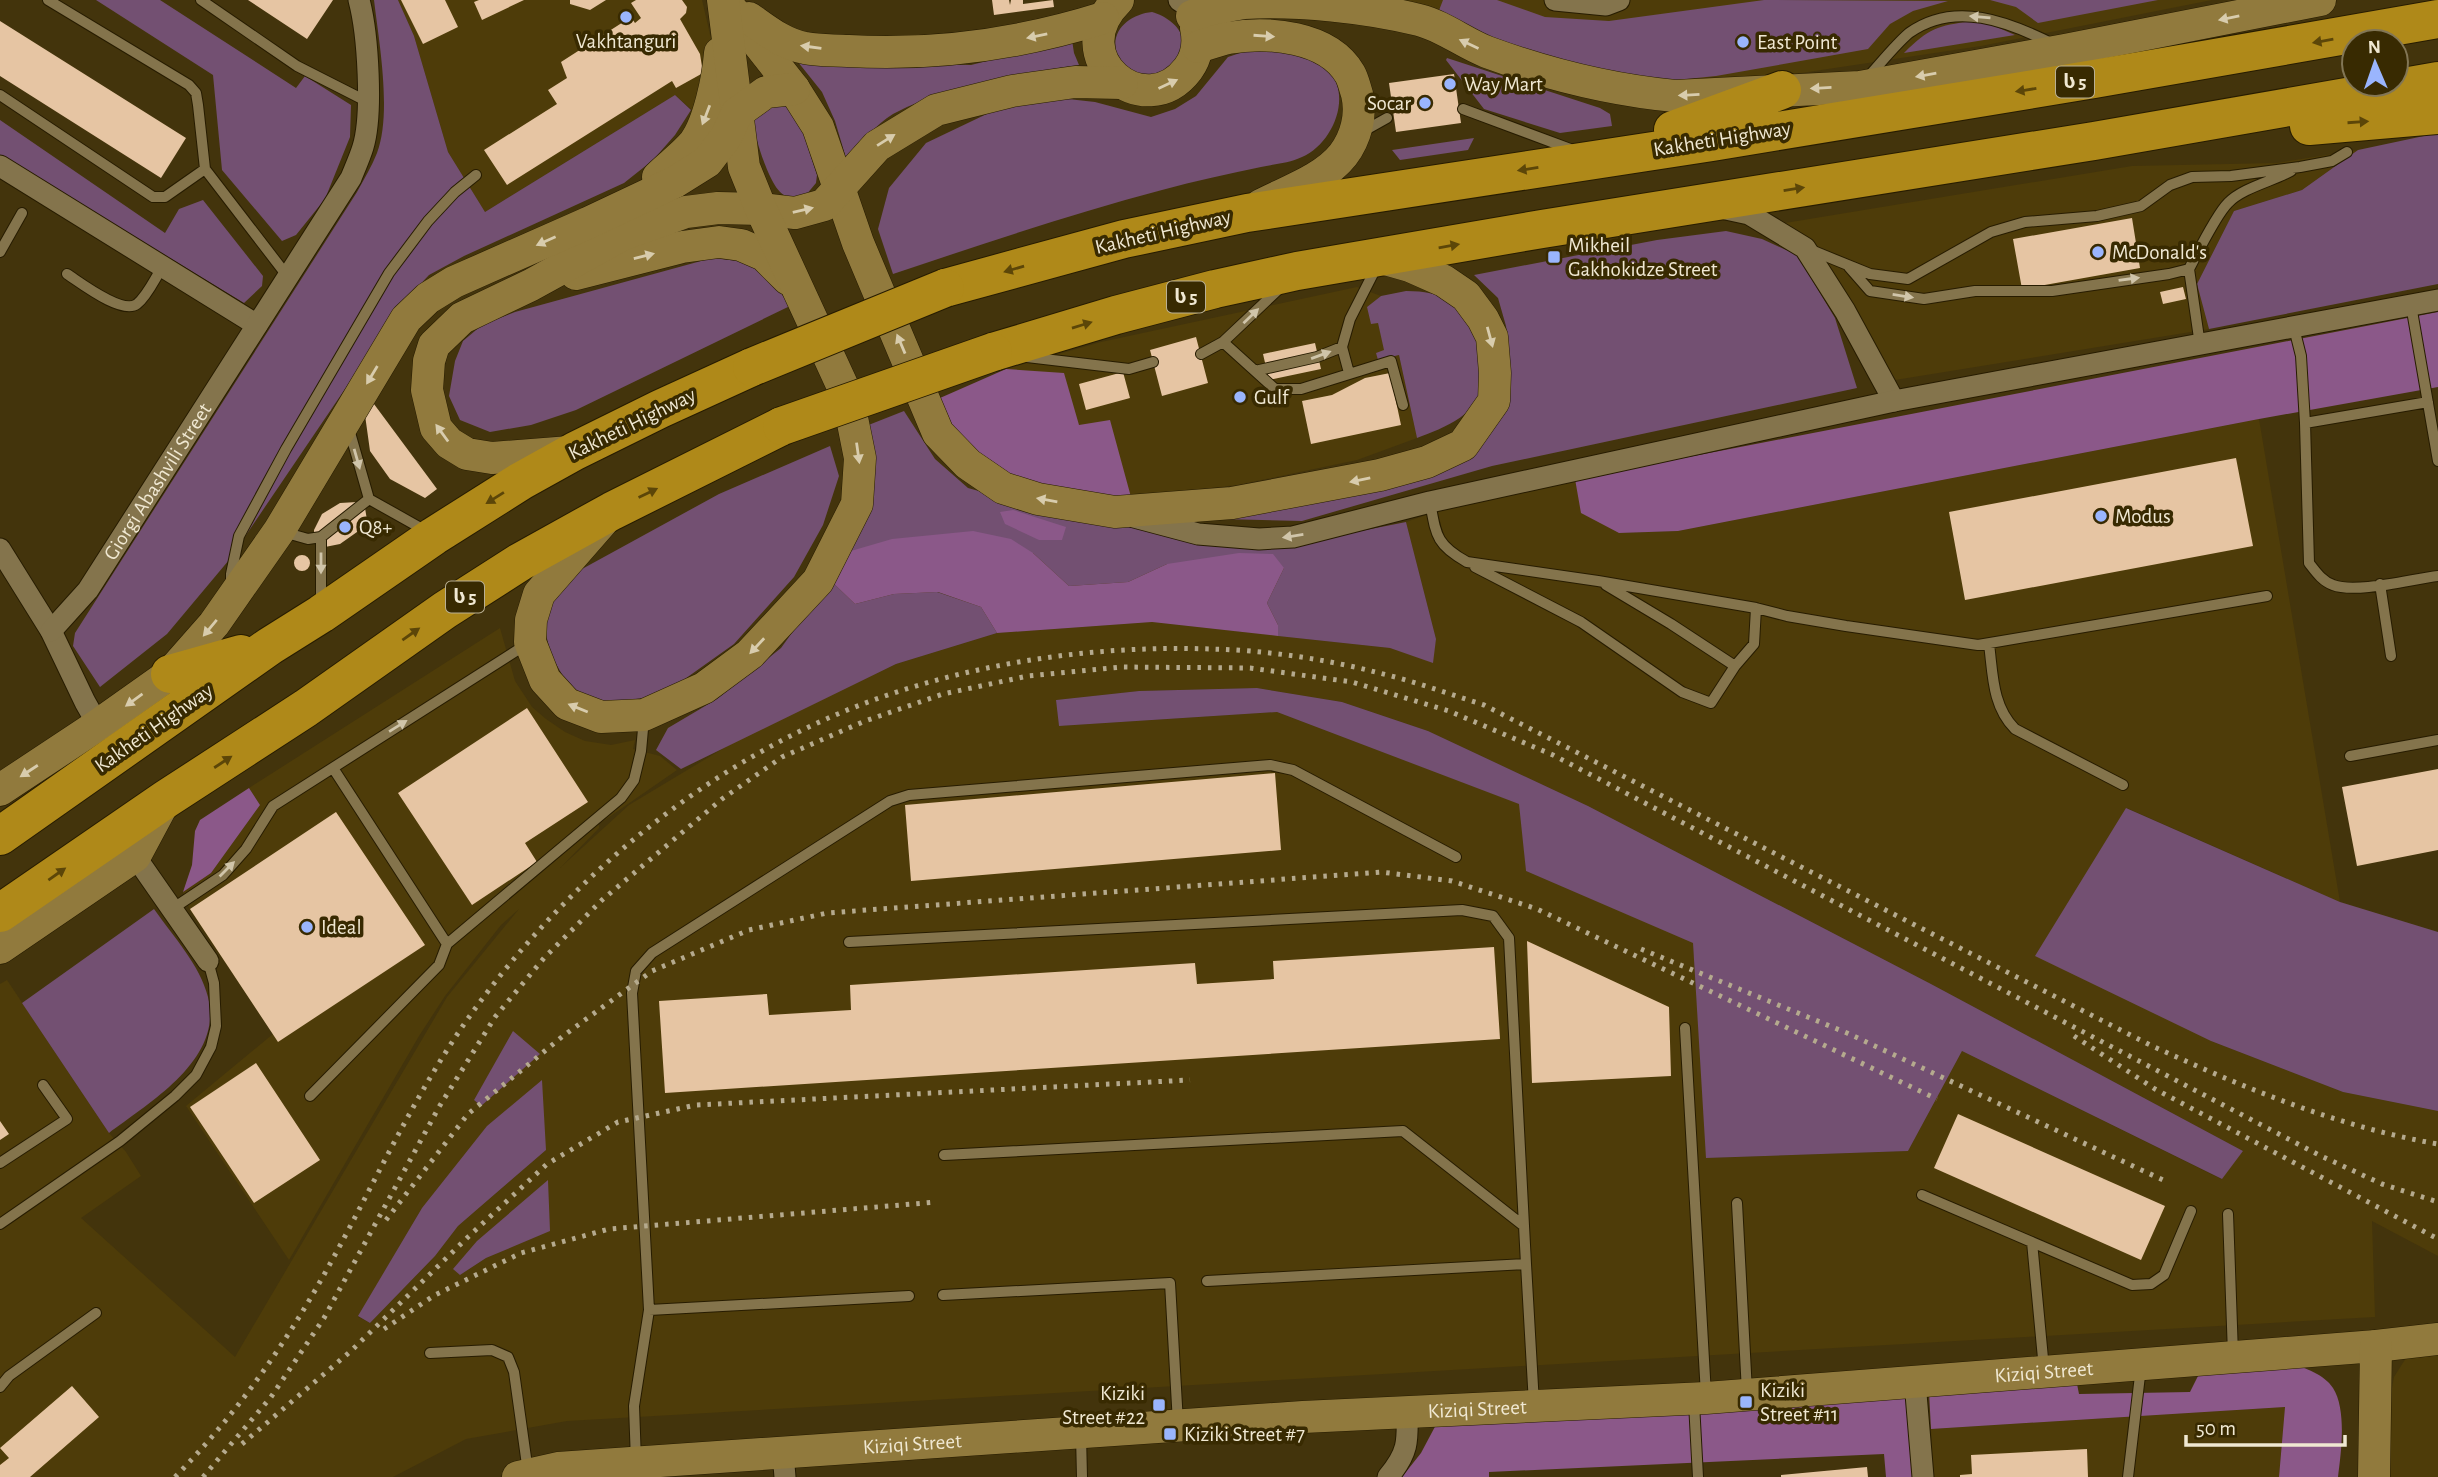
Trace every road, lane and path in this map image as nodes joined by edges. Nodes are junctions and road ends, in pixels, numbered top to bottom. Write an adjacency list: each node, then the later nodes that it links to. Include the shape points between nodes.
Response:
1 (48, 0): 30 (lane, via 189,85 196,93)
2 (201, 0): 19 (lane, via 297,66)
3 (359, 0): 19 (street, Giorgi Abashvili Street)
4 (723, 0): 9 (main road, one-way to 4, via 1060,32 970,49 881,53 805,48 778,38); 16 (main road); 21 (main road); 36 (main road, one-way to 36, via 718,77 695,142 654,180)
5 (1555, 0): 6 (street, via 1606,5)
6 (1619, 0)
7 (2320, 0): 12 (main road, one-way to 12)
8 (1182, 4): 11 (main road, via 1197,31); 17 (main road, one-way to 8, via 1675,96 1644,93 1512,61 1419,20 1324,4)
9 (1108, 7): 14 (main road, via 1098,42 1101,58)
10 (2438, 19): 27 (highway, Kakheti Highway / ს 5, one-way to 27, via 2213,60)
11 (1198, 47): 14 (main road, one-way to 11, via 1154,90 1169,85 1193,63); 24 (main road, one-way to 24, via 1248,35 1301,41 1334,55 1351,74 1357,97 1359,117)
12 (2065, 50): 15 (main road, one-way to 15); 15 (lane, one-way to 15, via 1997,18 1954,15 1929,20 1910,33)
13 (2438, 81): 25 (highway, ს 5)
14 (1122, 83): 32 (main road, one-way to 14, via 877,146 936,110 1012,91 1075,82)
15 (1860, 87): 17 (main road, one-way to 17)
16 (794, 89): 21 (main road, via 766,92); 32 (main road, via 818,127)
17 (1782, 90): 27 (highway)
18 (0, 95): 30 (lane, via 153,197 164,197)
19 (369, 102): 46 (street, Giorgi Abashvili Street, via 364,145 351,178)
20 (1463, 109): 27 (lane)
21 (737, 113): 34 (main road, via 744,167); 36 (main road, via 707,162)
22 (2438, 116): 25 (highway, one-way to 22)
23 (1387, 118): 24 (lane)
24 (1353, 138): 37 (main road, via 1331,166)
25 (2094, 141): 33 (highway, ს 5, one-way to 25)
26 (2347, 152): 29 (lane, via 2332,161)
27 (1595, 158): 37 (highway, Kakheti Highway / ს 5, one-way to 37)
28 (0, 166): 42 (street)
29 (2300, 167): 41 (lane, via 2193,177 2170,185 2141,205 2097,216 2025,222 1991,232 1908,279 1870,274); 43 (lane, via 2228,202)
30 (205, 169): 46 (lane)
31 (476, 176): 81 (lane, via 428,220 389,273 286,449 239,536)
32 (837, 187): 34 (main road, one-way to 32, via 795,213 824,205); 71 (main road, one-way to 32, via 1003,488 968,464 938,433)
33 (1700, 204): 38 (street, via 1749,214); 40 (highway, ს 5, one-way to 33)
34 (761, 209): 47 (main road, via 686,212 622,235); 48 (main road)
35 (22, 213): 39 (lane)
36 (608, 213): 64 (main road, one-way to 64, via 428,298 407,319)
37 (1247, 213): 66 (highway, Kakheti Highway / ს 5, one-way to 66, bridge, via 1124,239 945,288 752,367)
38 (1805, 248): 41 (lane); 61 (street)
39 (0, 252)
40 (1382, 258): 44 (highway, ს 5); 55 (lane, via 1350,319); 71 (main road, one-way to 71, via 1444,281 1466,296 1492,337 1493,401 1463,445 1427,462 1328,486 1232,503)
41 (1847, 265): 43 (lane, one-way to 43, via 1870,291 1924,299 1975,291 2052,291)
42 (163, 266): 45 (lane, via 135,306 126,307); 51 (street)
43 (2189, 269): 54 (lane)
44 (1297, 271): 53 (lane, one-way to 44); 56 (highway, ს 5, one-way to 44, via 1115,315)
45 (67, 274)
46 (288, 277): 51 (street, Giorgi Abashvili Street)
47 (531, 285): 48 (main road, one-way to 48, via 719,242 764,255); 66 (main road, one-way to 47, via 492,458 467,454 436,428 426,390 434,345 462,318)
48 (797, 287): 91 (main road, one-way to 91, via 848,398 860,458 857,504 818,580 750,654 704,688)
49 (2438, 300): 50 (street)
50 (2411, 305): 52 (street); 62 (lane)
51 (257, 326): 84 (street, Giorgi Abashvili Street, via 88,590)
52 (2294, 328): 54 (street); 65 (lane, via 2301,356)
53 (1223, 342): 57 (lane); 59 (lane)
54 (2200, 345): 61 (street)
55 (1342, 346): 59 (lane, one-way to 55, via 1317,357); 60 (lane)
56 (993, 352): 58 (lane, via 1129,369); 70 (highway, ს 5, one-way to 56, bridge, via 782,426)
57 (1201, 354)
58 (1153, 362)
59 (1255, 371): 60 (lane, via 1275,390 1301,389)
60 (1349, 373): 63 (lane, via 1391,360)
61 (1894, 401): 69 (street)
62 (2428, 402): 65 (lane); 67 (lane)
63 (1404, 405)
64 (346, 419): 68 (lane, one-way to 68); 72 (main road)
65 (2305, 423): 79 (lane, via 2309,563 2320,577 2347,589)
66 (575, 451): 73 (highway, Kakheti Highway / ს 5, one-way to 73)
67 (2438, 461)
68 (369, 499): 73 (lane); 74 (lane)
69 (1430, 502): 71 (street, one-way to 71, via 1293,537 1259,539 1198,534); 76 (lane, via 1436,533 1447,552)
70 (612, 511): 85 (main road, via 539,594); 98 (highway, ს 5, one-way to 70, via 445,610)
71 (1115, 512)
72 (279, 531): 74 (lane); 81 (main road)
73 (434, 536): 83 (highway, Kakheti Highway / ს 5)
74 (321, 537): 83 (lane, one-way to 83)
75 (0, 549): 84 (street)
76 (1467, 562): 78 (lane); 89 (lane, via 1581,622 1682,692 1711,703)
77 (2438, 576): 79 (lane)
78 (1598, 581): 82 (lane); 89 (lane)
79 (2380, 584): 88 (lane)
80 (2267, 596): 86 (lane)
81 (231, 602): 90 (main road, one-way to 90)
82 (1756, 608): 86 (lane, via 1846,626); 89 (lane, via 1754,644)
83 (321, 614): 87 (highway, Kakheti Highway / ს 5)
84 (51, 631): 92 (street)
85 (530, 642): 91 (main road, one-way to 85, via 601,717 567,704 545,680); 95 (lane, one-way to 85)
86 (1989, 643): 96 (lane, via 1996,699 2005,719 2015,729)
87 (270, 646): 90 (highway); 99 (highway, Kakheti Highway / ს 5)
88 (2391, 656)
89 (1735, 666)
90 (170, 674): 92 (main road, one-way to 92)
91 (644, 715): 105 (lane, via 634,780 621,798)
92 (99, 725): 97 (main road, Kakheti Highway, one-way to 97); 99 (main road, Kakheti Highway)
93 (2438, 740): 94 (lane)
94 (2350, 756)
95 (333, 768): 102 (lane, one-way to 95, via 223,875 273,806); 105 (lane)
96 (2123, 785)
97 (0, 790)
98 (166, 799): 100 (main road); 103 (highway, ს 5, one-way to 98)
99 (12, 827)
100 (135, 856): 102 (street); 106 (main road)
101 (1456, 857): 124 (lane, via 1293,770 1270,765 909,795 890,801 652,953 636,971 632,1005)
102 (172, 909): 107 (street)
103 (0, 913)
104 (849, 942): 118 (lane, via 1462,909 1493,916 1509,938)
105 (447, 944): 110 (lane, via 439,965)
106 (0, 948)
107 (208, 961): 117 (lane, via 216,1026 196,1075 120,1141)
108 (1685, 1028): 135 (lane)
109 (43, 1085): 112 (lane, via 67,1119)
110 (310, 1096)
111 (944, 1155): 118 (lane, via 1403,1131)
112 (0, 1163)
113 (1922, 1195): 119 (lane)
114 (1737, 1203): 134 (lane)
115 (2191, 1211): 119 (lane, via 2164,1275 2151,1284 2132,1285)
116 (2228, 1214): 129 (lane)
117 (0, 1224)
118 (1524, 1226): 120 (lane)
119 (2032, 1242): 131 (lane)
120 (1526, 1264): 121 (lane); 136 (lane)
121 (1207, 1281)
122 (943, 1295): 138 (lane, via 1170,1283)
123 (909, 1296): 124 (lane)
124 (649, 1310): 140 (lane, via 634,1406)
125 (96, 1313): 133 (lane)
126 (2438, 1339): 127 (main road, Kiziqi Street)
127 (2376, 1346): 129 (main road, Kiziqi Street); 148 (main road)
128 (430, 1353): 142 (lane, via 492,1350 508,1357 514,1372)
129 (2233, 1357): 130 (main road, Kiziqi Street)
130 (2141, 1364): 131 (main road, Kiziqi Street); 147 (lane)
131 (2044, 1372): 132 (main road, Kiziqi Street)
132 (1915, 1382): 134 (main road, Kiziqi Street); 146 (street)
133 (0, 1387)
134 (1747, 1395): 135 (main road, Kiziqi Street)
135 (1700, 1399): 136 (main road, Kiziqi Street); 145 (lane)
136 (1534, 1406): 137 (main road, Kiziqi Street)
137 (1407, 1412): 138 (main road, Kiziqi Street); 144 (street, via 1408,1444)
138 (1178, 1426): 139 (main road, Kiziqi Street)
139 (1082, 1432): 141 (main road, Kiziqi Street); 143 (lane)
140 (636, 1463): 141 (main road, Kiziqi Street); 142 (main road, Kiziqi Street)
141 (784, 1465)
142 (524, 1475)
143 (1082, 1477)
144 (1388, 1477)
145 (1698, 1477)
146 (1923, 1477)
147 (2127, 1477)
148 (2374, 1477)

